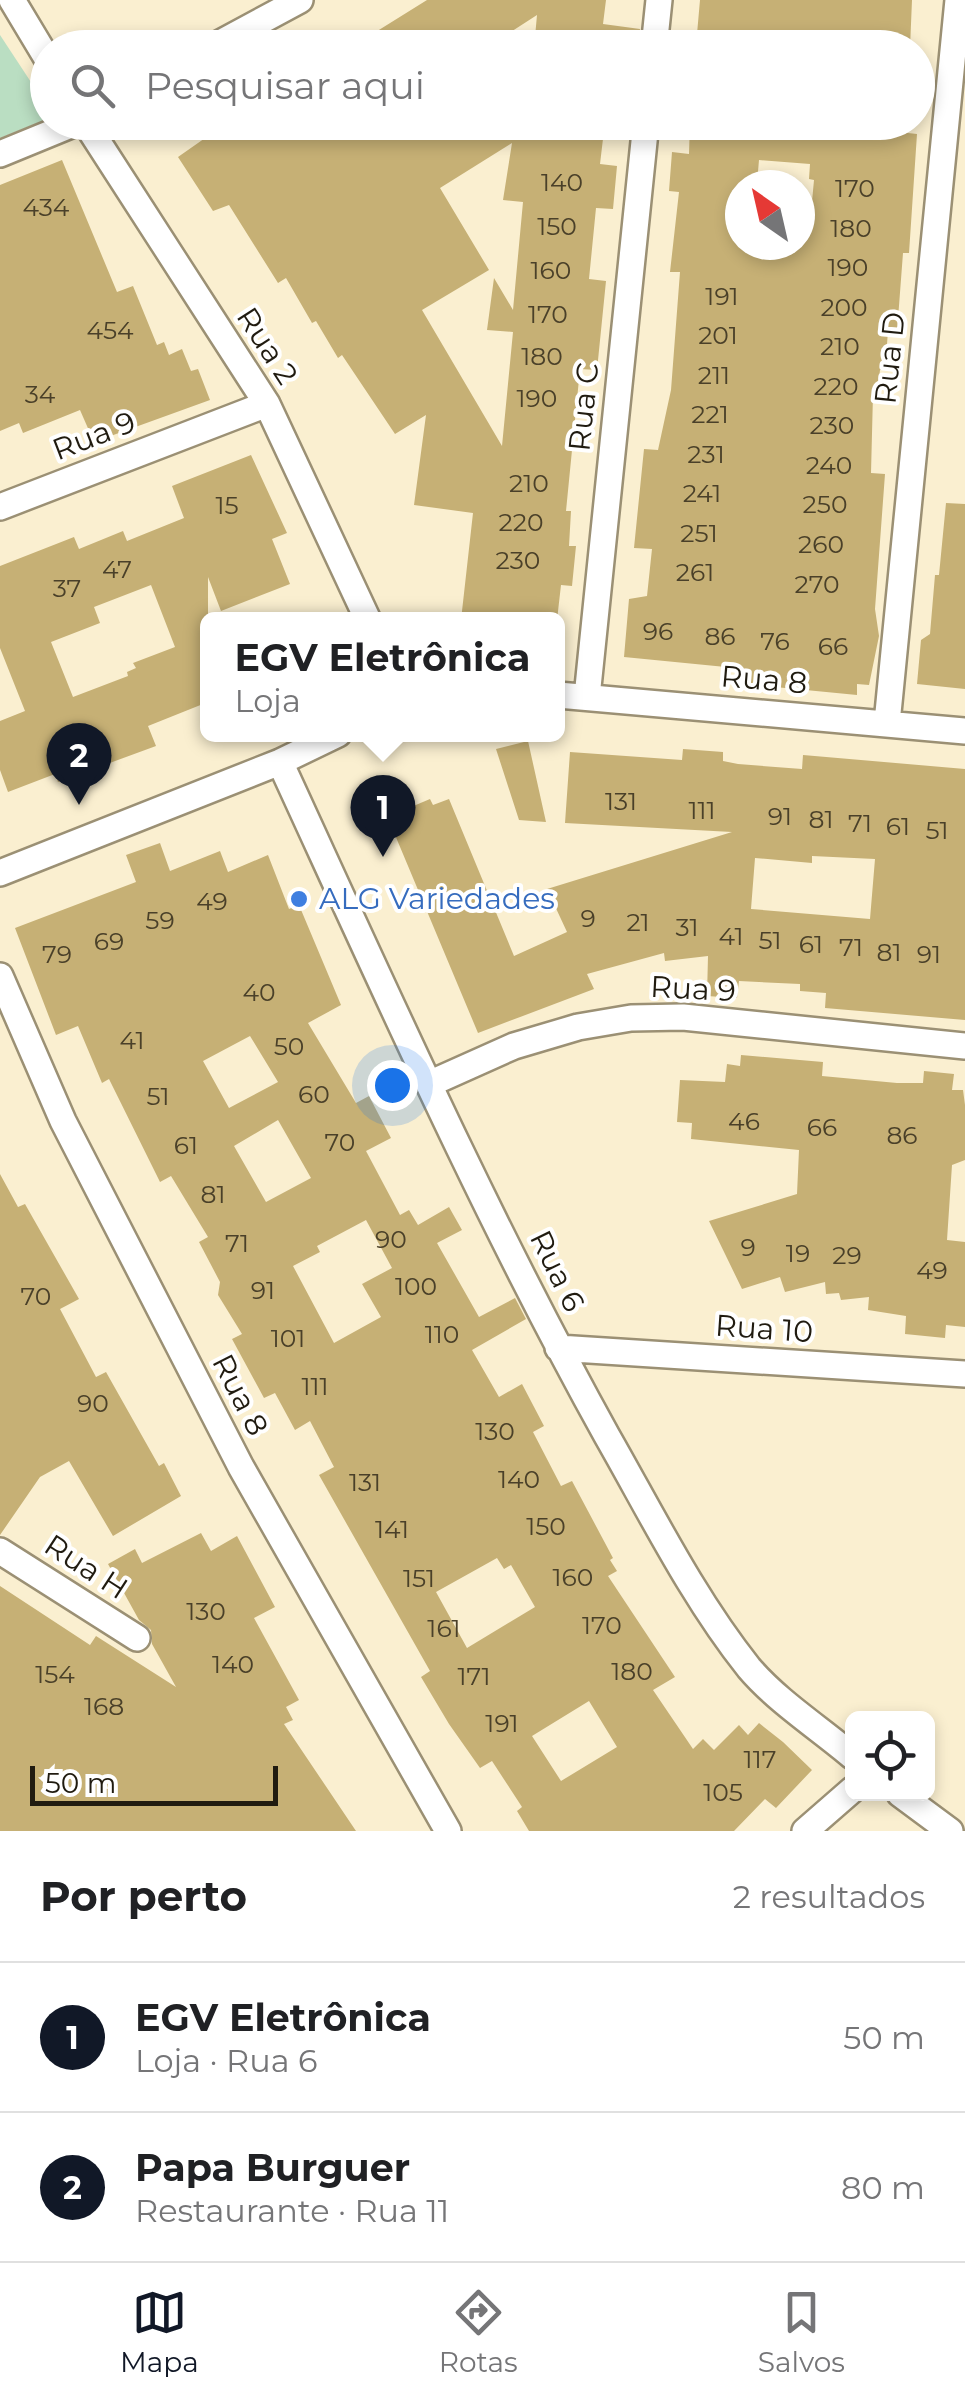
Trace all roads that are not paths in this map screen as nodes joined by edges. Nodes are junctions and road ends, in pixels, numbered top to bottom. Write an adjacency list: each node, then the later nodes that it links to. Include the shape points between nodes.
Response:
1 (12, 0): 6 (street)
2 (300, 0): 5 (street)
3 (658, 0): 8 (street)
4 (958, 0): 18 (street, Rua D)
5 (252, 11): 7 (street)
6 (30, 30)
7 (230, 30)
8 (656, 30)
9 (35, 140): 12 (street)
10 (93, 140): 13 (street, Rua 2)
11 (644, 140): 17 (street, Rua C)
12 (0, 154)
13 (268, 404): 14 (street, Rua 9); 15 (street, Rua 2)
14 (0, 507)
15 (364, 612)
16 (565, 696): 17 (street, Rua 8)
17 (588, 698): 18 (street, Rua 8)
18 (887, 723): 19 (street, Rua 8)
19 (965, 731)
20 (321, 742): 21 (street)
21 (280, 762): 22 (street); 25 (street, Rua 6)
22 (0, 873)
23 (0, 976): 33 (street, Rua 8, via 64,1121 241,1468)
24 (965, 1046): 25 (street, Rua 9, via 632,1018 514,1046)
25 (429, 1084): 26 (street, Rua 6)
26 (558, 1348): 27 (street, Rua 10); 30 (street, Rua 6, via 726,1636 753,1672)
27 (965, 1374)
28 (0, 1551): 29 (street, Rua H)
29 (137, 1638)
30 (845, 1750)
31 (845, 1796): 34 (street)
32 (909, 1801): 35 (street)
33 (448, 1831)
34 (805, 1831)
35 (950, 1831)

